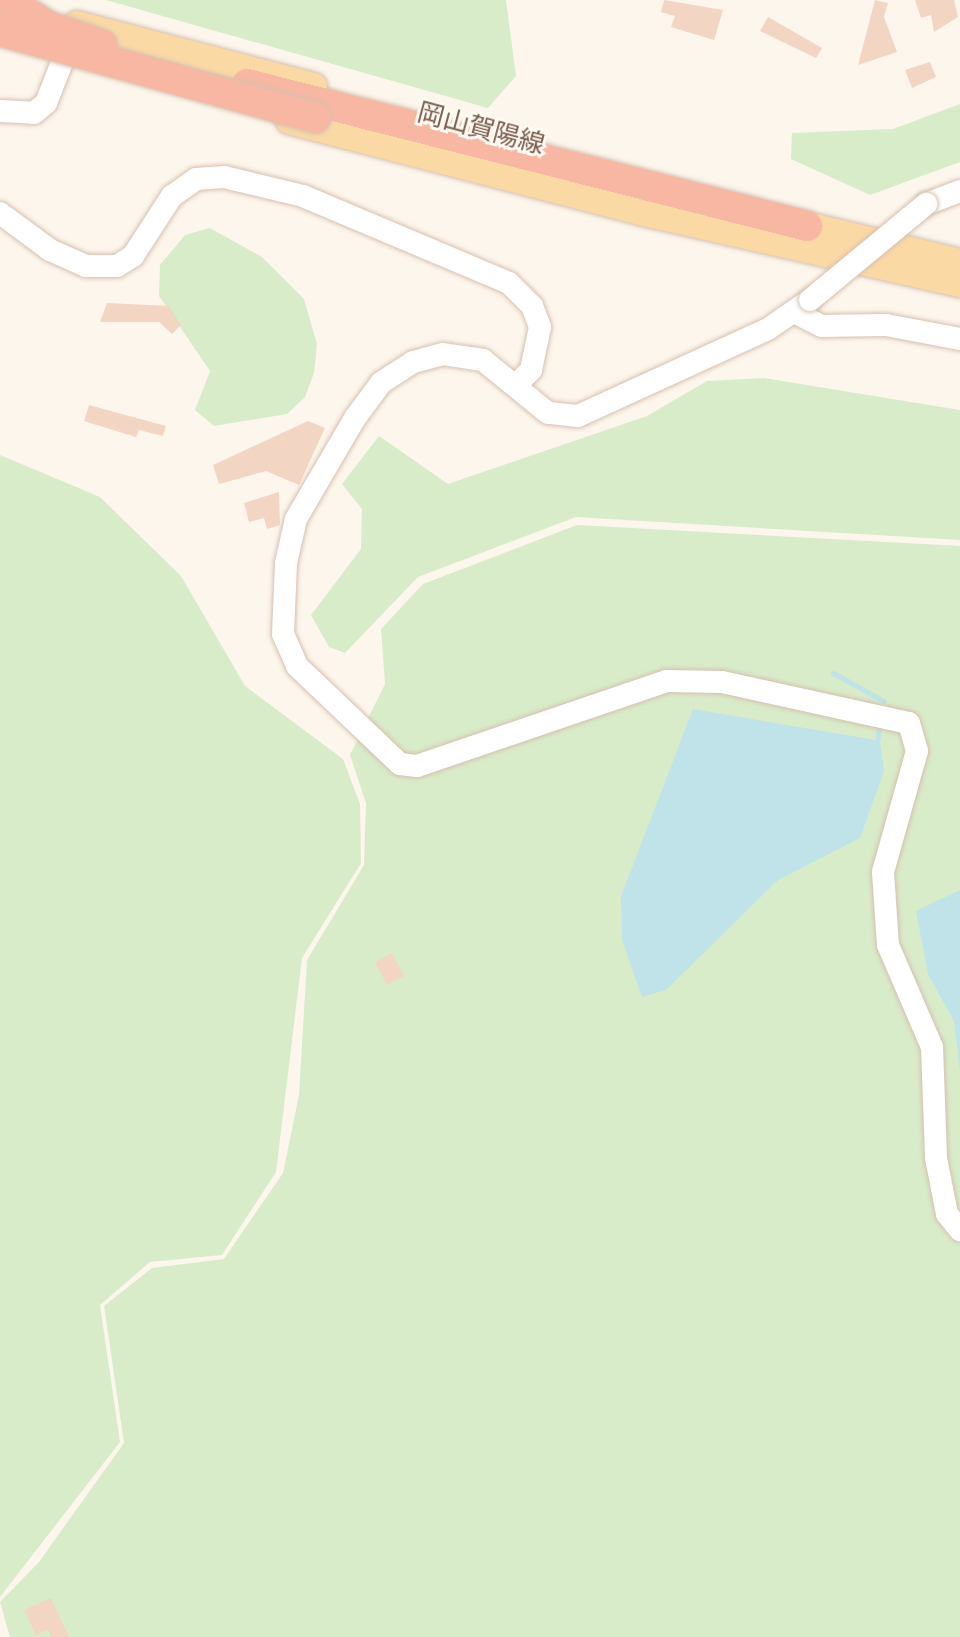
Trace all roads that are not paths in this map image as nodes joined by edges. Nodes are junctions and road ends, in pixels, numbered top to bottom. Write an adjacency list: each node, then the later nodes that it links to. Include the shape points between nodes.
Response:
1 (7, 0): 10 (highway, bridge, via 48,26 160,62)
2 (0, 2): 3 (main road, 岡山賀陽線)
3 (76, 24): 6 (street); 10 (main road, 岡山賀陽線, via 614,163)
4 (0, 31): 10 (highway, bridge, via 315,118)
5 (0, 43): 6 (main road, 岡山賀陽線)
6 (65, 62): 7 (street, via 56,90 34,113); 10 (main road, 岡山賀陽線, via 640,212)
7 (0, 111)
8 (960, 191): 17 (street, bridge, via 926,204)
9 (0, 213): 19 (street, via 50,250 86,266 117,266 133,256 172,196 196,179 224,177 303,196 509,283 532,306 540,327 531,370)
10 (801, 234): 11 (main road, 岡山賀陽線); 14 (main road, 岡山賀陽線)
11 (885, 244): 12 (street, via 920,240); 13 (main road, 岡山賀陽線)
12 (960, 250)
13 (960, 262)
14 (900, 269): 15 (main road, 岡山賀陽線); 16 (street)
15 (960, 284)
16 (960, 293)
17 (802, 306): 18 (street, via 822,326 886,325); 19 (street, via 598,413 548,413)
18 (960, 339)
19 (517, 384): 20 (street, via 483,360 443,354 413,362 381,383 296,519 284,590 287,648 383,751 408,765 666,681 722,682 909,723 917,751 883,872 888,945 932,1047 936,1158 947,1214)
20 (960, 1230)

